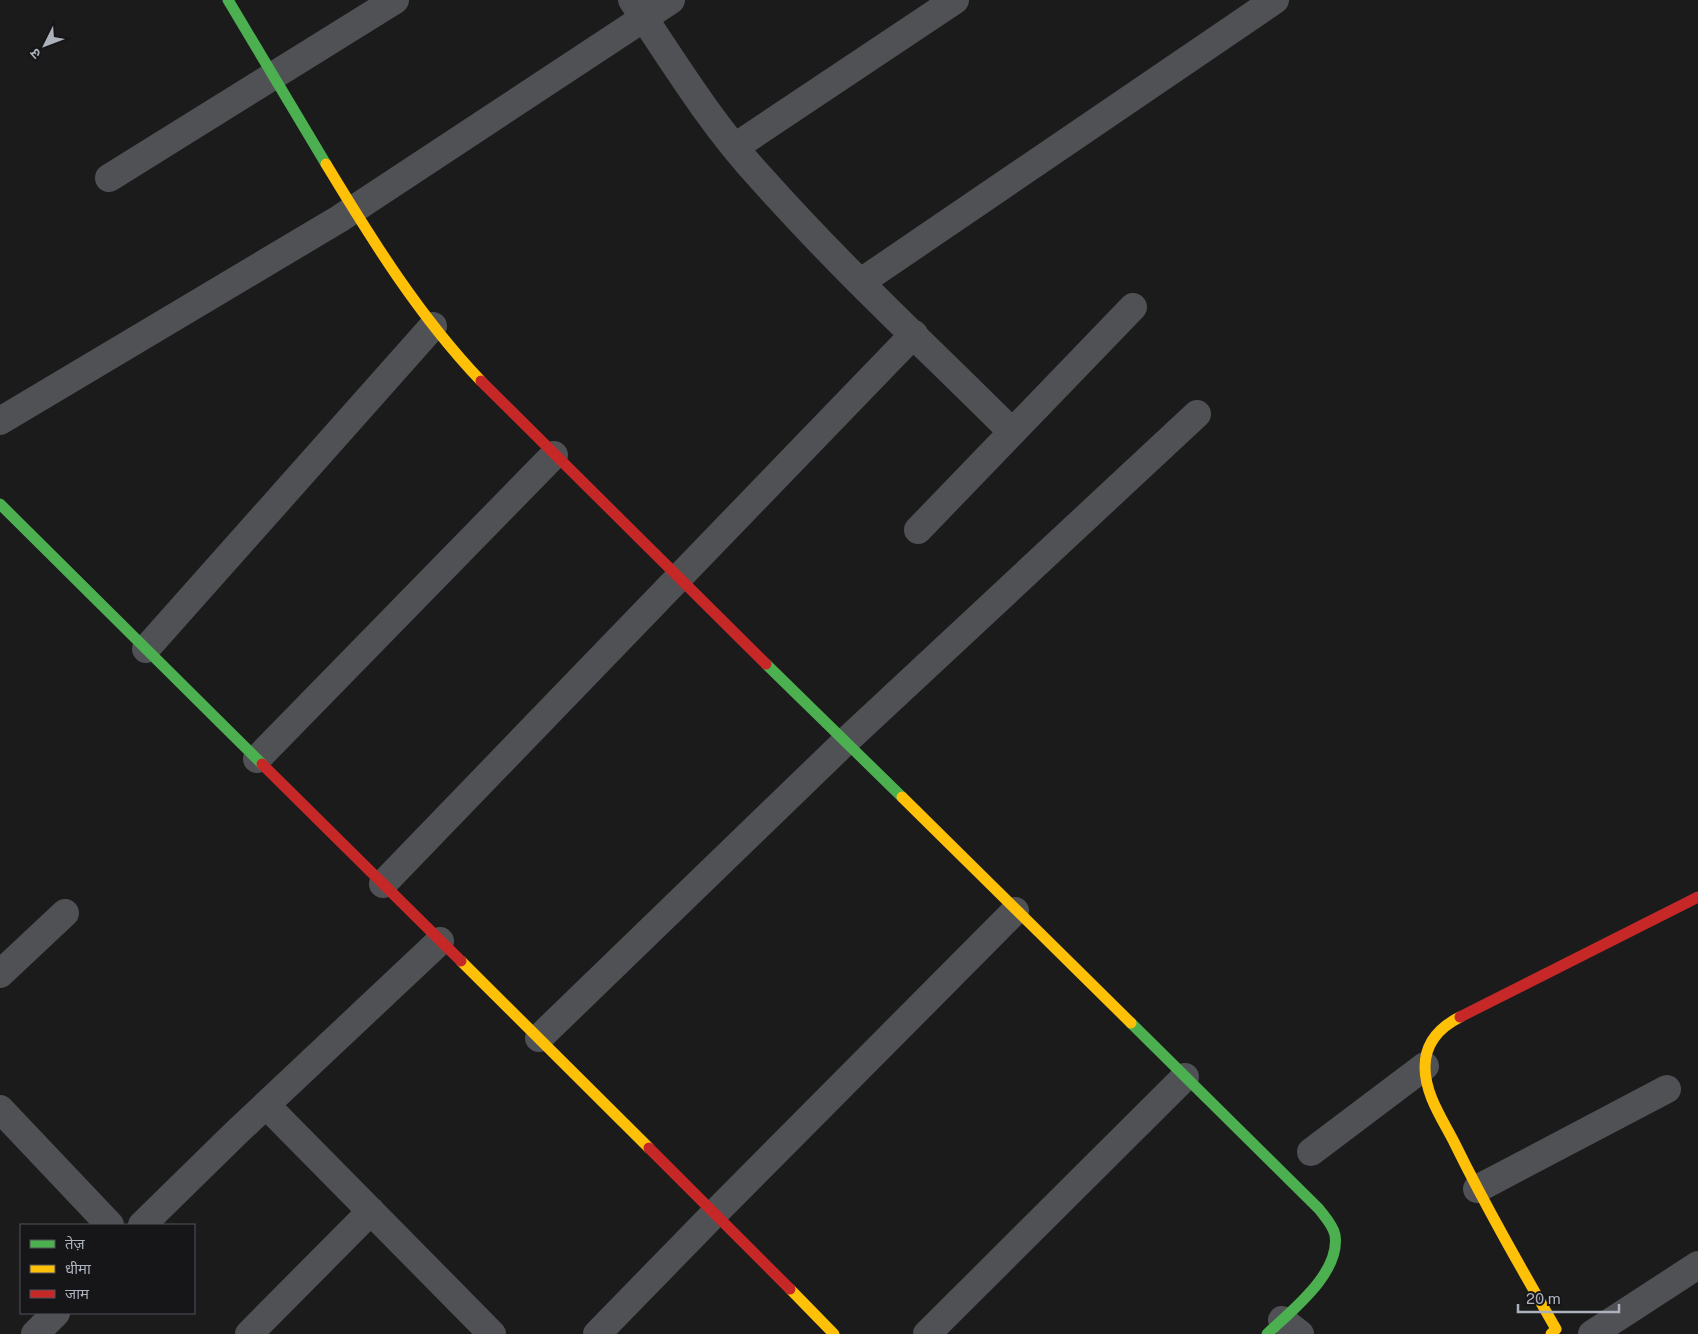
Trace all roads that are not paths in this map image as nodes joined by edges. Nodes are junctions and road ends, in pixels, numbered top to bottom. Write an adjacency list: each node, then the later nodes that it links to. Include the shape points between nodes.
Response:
1 (228, 0): 7 (street)
2 (395, 0): 7 (street)
3 (671, 0): 6 (street)
4 (955, 0): 8 (street)
5 (1275, 0): 11 (street)
6 (638, 9): 8 (street, via 698,99); 10 (street)
7 (273, 76): 9 (street); 10 (street)
8 (735, 147): 11 (street, via 760,178)
9 (109, 178)
10 (354, 210): 13 (street); 16 (street)
11 (861, 282): 14 (street)
12 (1133, 307): 17 (street)
13 (433, 326): 18 (street, via 489,391); 22 (street)
14 (914, 334): 17 (street); 21 (street)
15 (1197, 414): 23 (street)
16 (0, 420)
17 (1012, 432): 20 (street)
18 (554, 455): 21 (street); 24 (street)
19 (0, 504): 22 (street)
20 (918, 530)
21 (678, 577): 23 (street); 25 (street)
22 (146, 649): 24 (street)
23 (845, 742): 27 (street); 31 (street)
24 (257, 759): 25 (street)
25 (382, 884): 29 (street)
26 (1698, 897): 32 (street, via 1448,1023 1431,1039)
27 (1015, 911): 33 (street); 40 (street)
28 (65, 913): 30 (street)
29 (440, 941): 31 (street); 35 (street)
30 (0, 974)
31 (539, 1038): 40 (street)
32 (1425, 1066): 37 (street); 38 (street, via 1429,1093)
33 (1185, 1077): 45 (street, via 1319,1208 1335,1234 1337,1245 1331,1266); 52 (street)
34 (1667, 1089): 38 (street)
35 (267, 1106): 39 (street); 42 (street)
36 (0, 1109): 41 (street)
37 (1311, 1152)
38 (1477, 1189): 46 (street)
39 (371, 1211): 48 (street); 49 (street)
40 (715, 1212): 50 (street); 51 (street)
41 (109, 1224)
42 (143, 1224)
43 (1698, 1265): 53 (street)
44 (55, 1314): 47 (street)
45 (1283, 1329)
46 (1555, 1332)
47 (34, 1334)
48 (249, 1334)
49 (492, 1334)
50 (598, 1334)
51 (834, 1334)
52 (927, 1334)
53 (1592, 1334)

